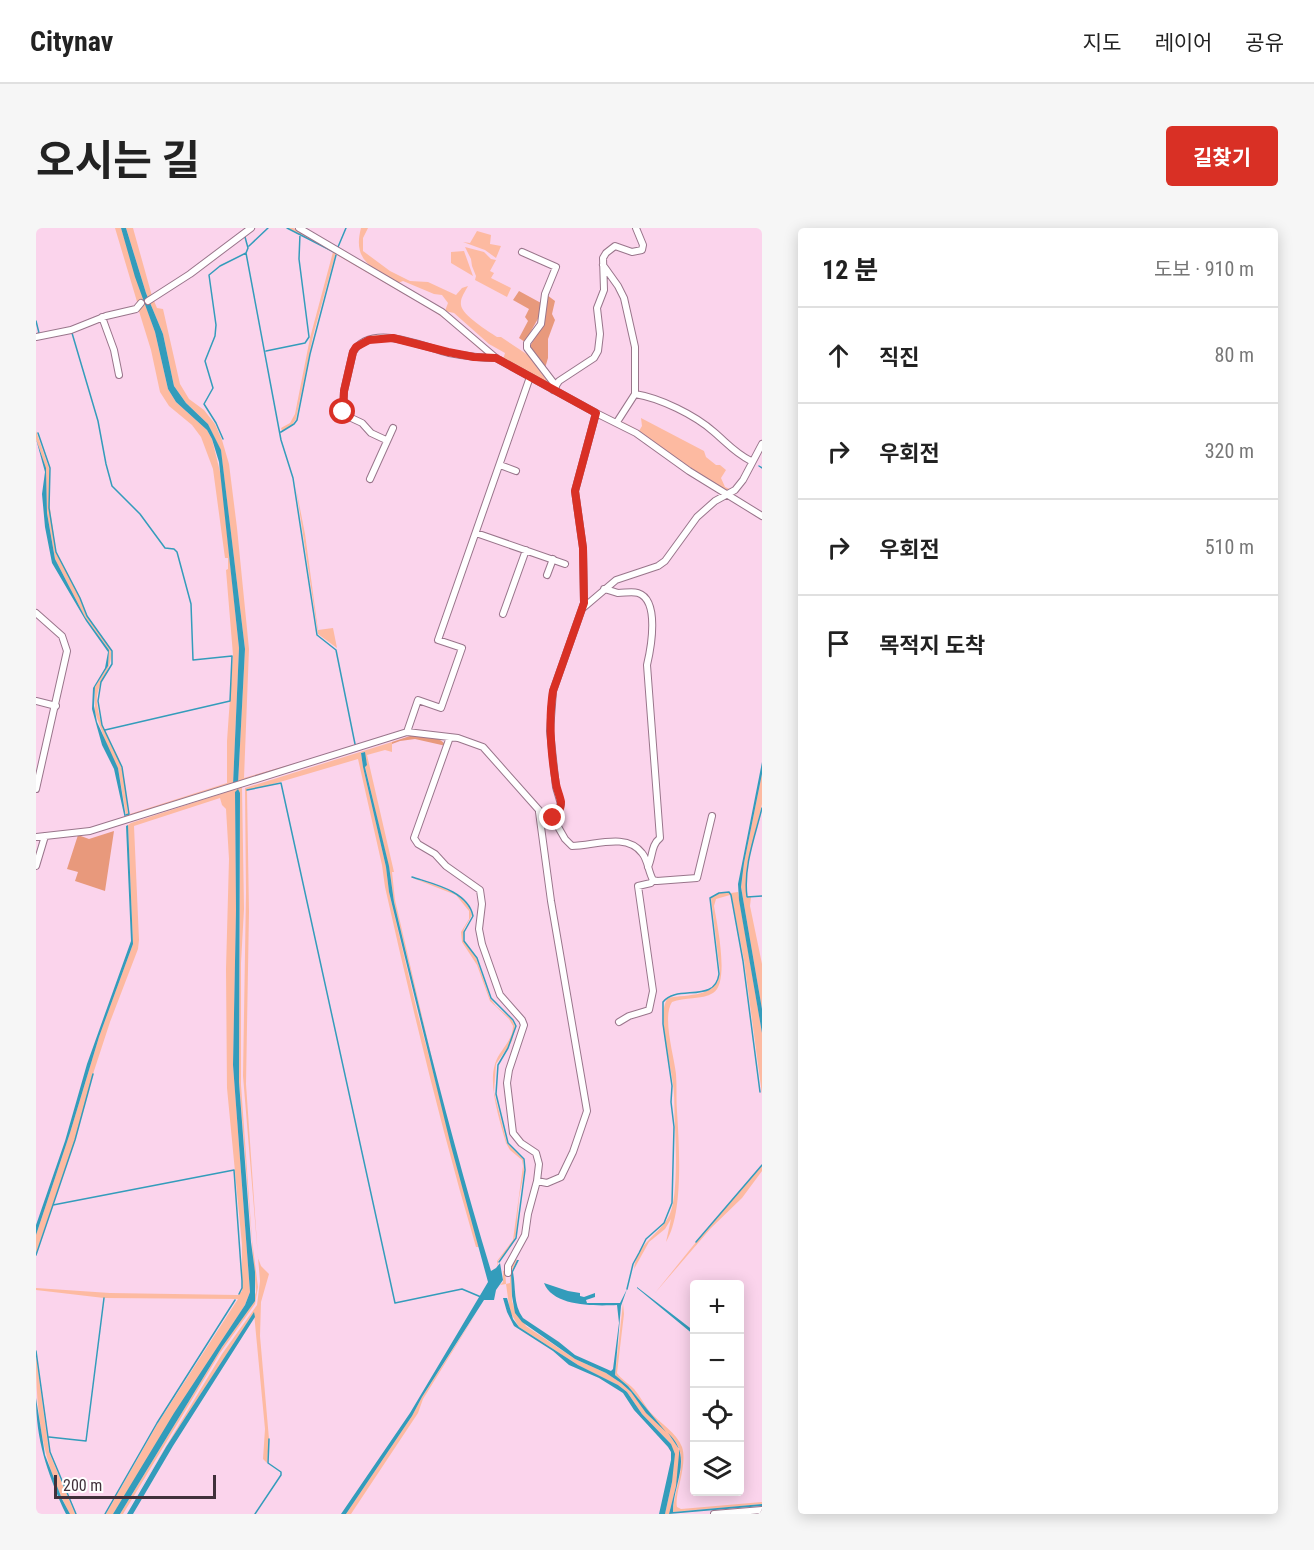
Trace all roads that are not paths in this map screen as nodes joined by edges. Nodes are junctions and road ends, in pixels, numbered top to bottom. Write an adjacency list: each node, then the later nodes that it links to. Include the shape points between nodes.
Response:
1 (251, 228): 6 (street)
2 (299, 228): 10 (street, via 442,312)
3 (636, 228): 5 (street, via 642,250 632,252 615,246 606,253)
4 (522, 252): 13 (street, via 556,267 545,294 541,324 527,343)
5 (603, 265): 13 (street, via 604,290 597,308 598,351); 14 (street, via 624,298 633,333)
6 (148, 301)
7 (141, 303): 8 (street, via 136,309)
8 (102, 317): 9 (street, via 71,330); 11 (street)
9 (36, 337)
10 (496, 358): 12 (street); 18 (street, via 448,352 393,338 369,340 356,347 344,391 343,412)
11 (120, 375)
12 (530, 377): 13 (street); 21 (street)
13 (554, 388): 15 (street)
14 (635, 394): 16 (street); 20 (street, via 652,397 704,425)
15 (596, 413): 16 (street); 32 (street, via 575,491 583,556)
16 (617, 422): 24 (street)
17 (393, 428): 18 (street)
18 (386, 440): 23 (street)
19 (762, 444): 20 (street)
20 (751, 461): 24 (street)
21 (500, 465): 22 (street); 26 (street)
22 (516, 471)
23 (370, 478)
24 (729, 495): 25 (street); 31 (street, via 697,517 665,561 616,580)
25 (762, 516)
26 (476, 533): 27 (street); 37 (street, via 438,640 462,648 441,708 418,700)
27 (526, 550): 28 (street); 34 (street)
28 (552, 560): 29 (street); 30 (street)
29 (565, 564)
30 (547, 575)
31 (604, 589): 32 (street); 46 (street, via 636,592 651,608 648,664 660,838 653,846)
32 (583, 608): 42 (street, via 551,704 551,742 561,804)
33 (36, 613): 36 (street, via 66,644)
34 (503, 614)
35 (36, 701): 36 (street)
36 (56, 706): 39 (street)
37 (407, 732): 38 (street); 43 (street, via 90,831)
38 (450, 737): 40 (street, via 483,747); 49 (street, via 414,838 482,895 480,936 492,976 500,995 524,1025 507,1083 513,1133 538,1159)
39 (36, 789)
40 (539, 811): 42 (street, via 546,818); 49 (street, via 586,1111 561,1177 548,1183)
41 (712, 816): 47 (street, via 698,878)
42 (553, 818): 46 (street, via 572,846 629,843 642,853)
43 (45, 836): 44 (street); 45 (street)
44 (36, 837)
45 (36, 866)
46 (648, 867): 47 (street)
47 (653, 880): 48 (street, via 638,886 653,991 650,1010)
48 (619, 1022)
49 (537, 1181): 50 (street, via 525,1235)
50 (508, 1273)
51 (762, 1510): 52 (street)
52 (714, 1514)

